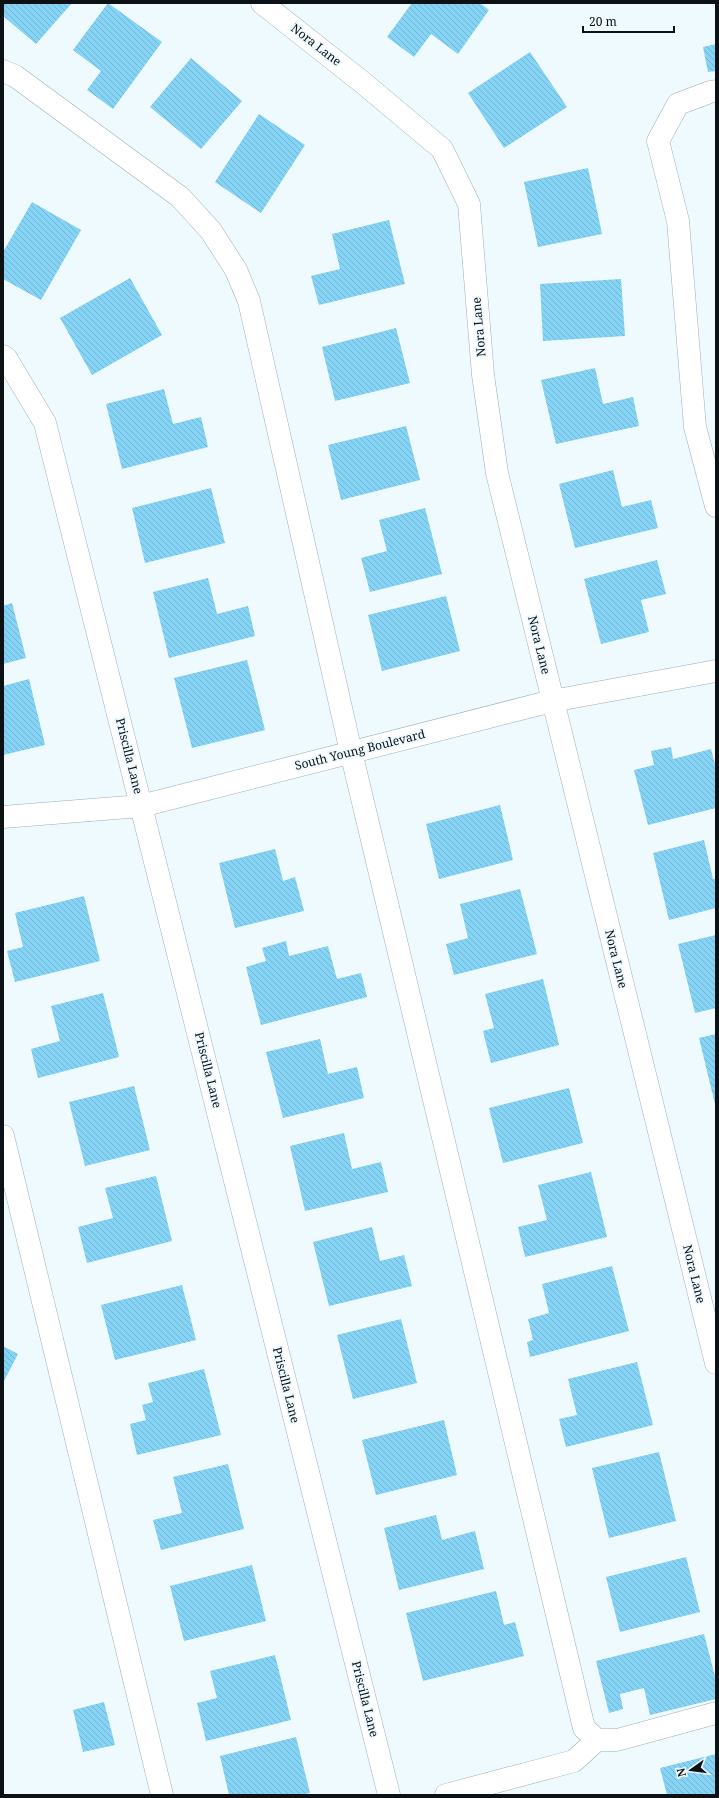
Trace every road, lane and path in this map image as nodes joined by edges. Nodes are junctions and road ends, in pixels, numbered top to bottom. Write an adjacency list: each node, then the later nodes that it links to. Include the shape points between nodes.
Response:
1 (262, 3): 7 (street, Nora Lane, via 442,149 469,204 483,374 497,473)
2 (3, 71): 8 (street, via 15,76 180,197 211,232 236,270 248,301)
3 (716, 91): 5 (street, via 678,104 658,141 678,221 695,427)
4 (3, 356): 9 (street, Priscilla Lane, via 45,423)
5 (716, 506)
6 (716, 671): 7 (street, South Young Boulevard)
7 (552, 701): 8 (street, South Young Boulevard); 12 (street, Nora Lane)
8 (350, 752): 9 (street, South Young Boulevard); 14 (street, via 584,1728)
9 (141, 806): 10 (street, South Young Boulevard); 16 (street, Priscilla Lane)
10 (3, 817)
11 (3, 1136): 15 (street)
12 (716, 1363)
13 (716, 1713): 14 (street, via 617,1740)
14 (597, 1740): 17 (street, via 574,1761)
15 (162, 1795)
16 (389, 1795)
17 (446, 1795)

